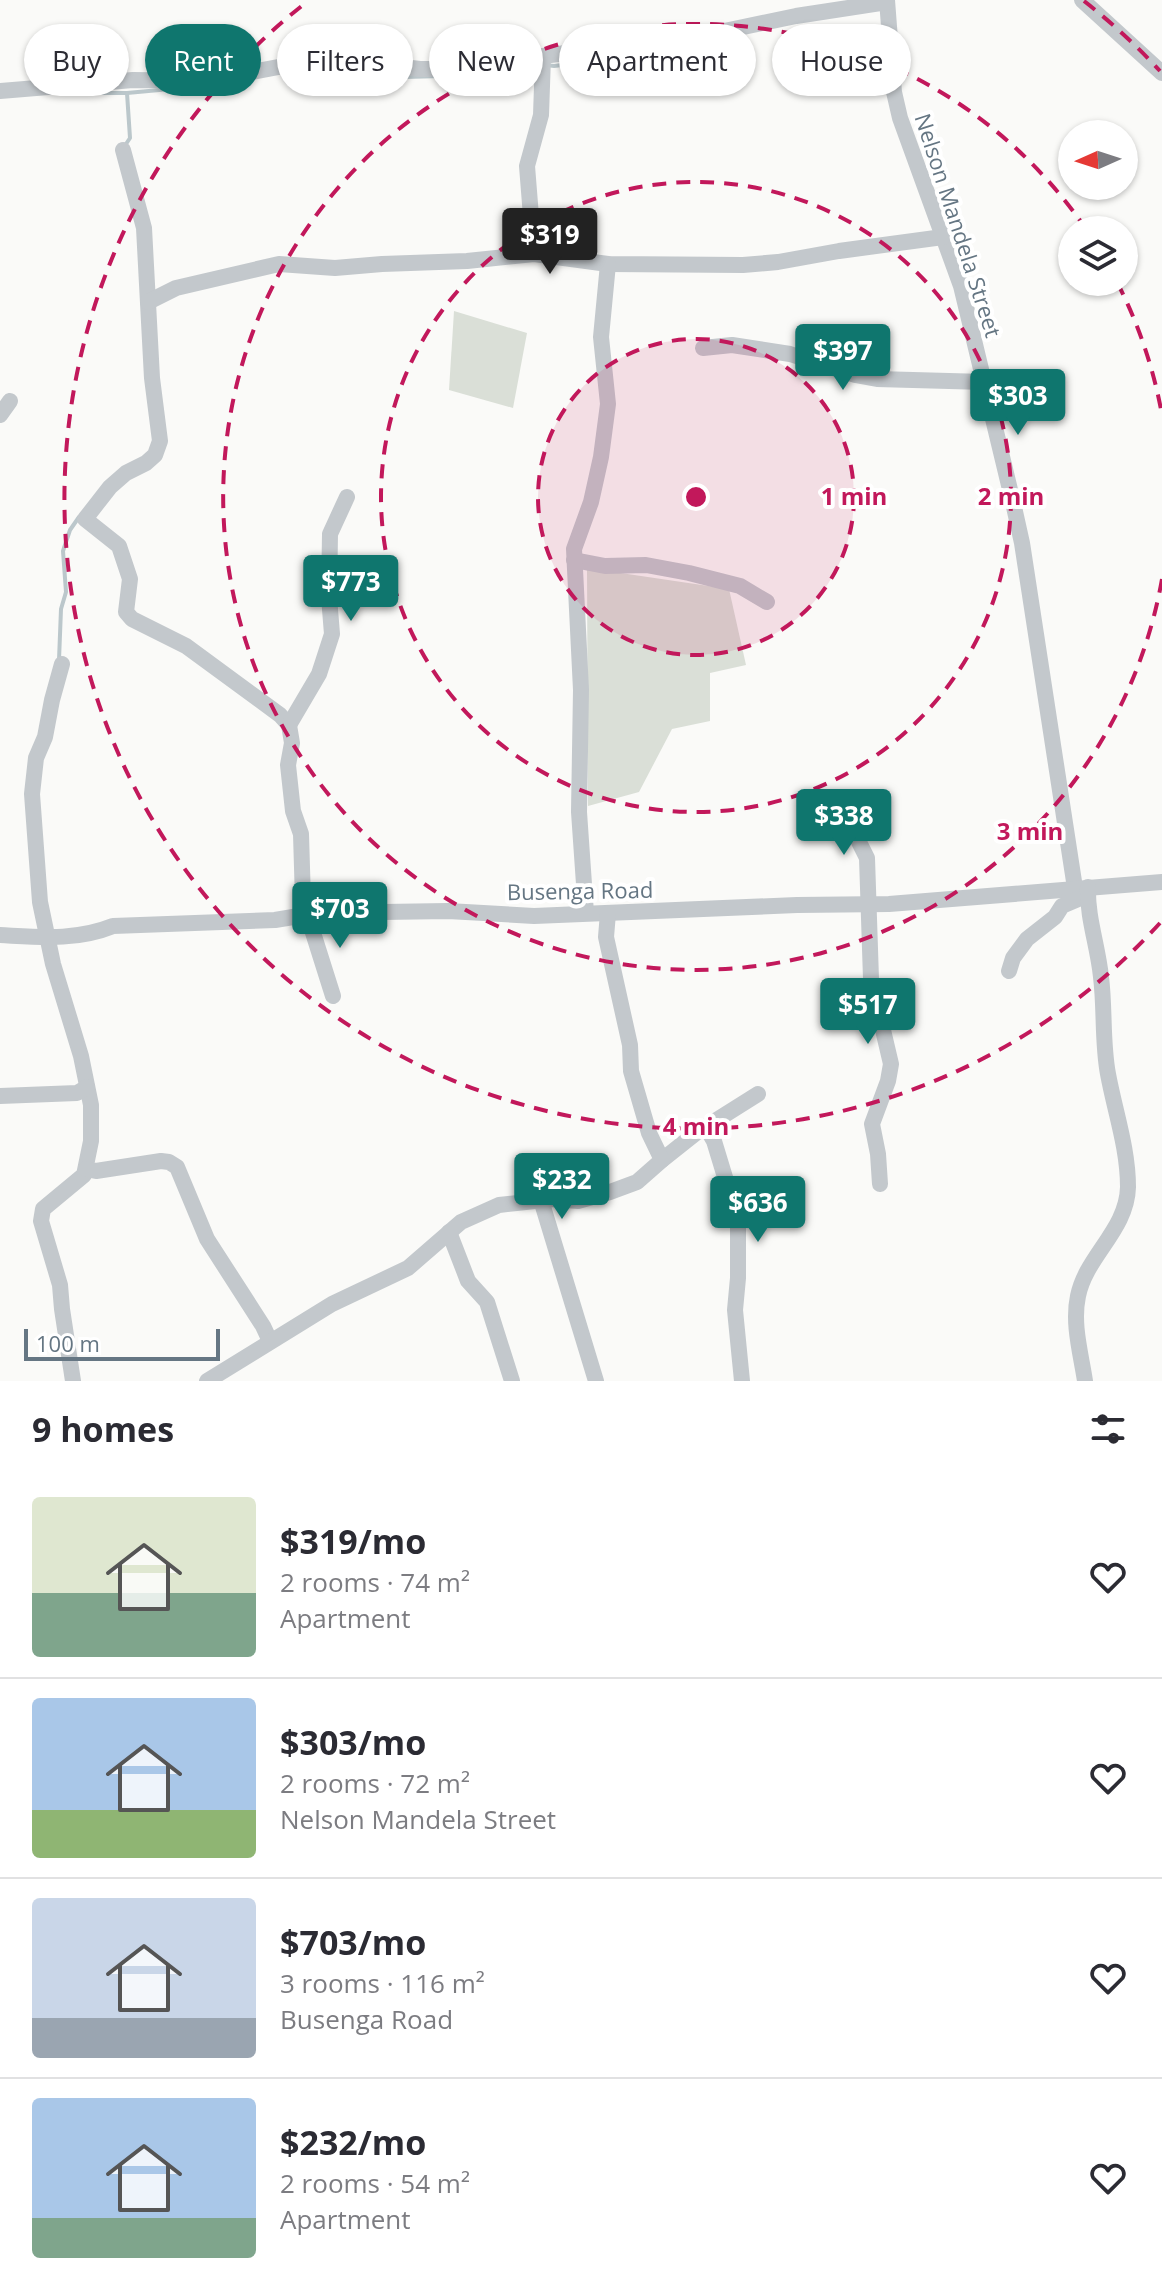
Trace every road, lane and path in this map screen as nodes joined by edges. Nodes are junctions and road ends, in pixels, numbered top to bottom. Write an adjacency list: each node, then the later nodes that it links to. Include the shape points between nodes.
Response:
1 (1082, 0): 5 (street)
2 (887, 1): 3 (street, via 710,34); 9 (street, Nelson Mandela Street, via 894,92)
3 (543, 57)
4 (429, 69): 6 (street, via 310,61 205,81 133,80)
5 (1162, 73)
6 (0, 91)
7 (542, 96): 10 (street, via 527,166)
8 (123, 150): 12 (street, via 144,228)
9 (943, 237): 11 (street, via 766,263); 14 (street, Nelson Mandela Street)
10 (534, 254): 11 (street); 12 (street, via 335,268 279,264 176,288)
11 (608, 264): 16 (street, via 601,337 608,404 601,457)
12 (148, 302): 19 (street, via 160,441 155,455 110,487 85,519 119,546 130,579 126,612 132,619 186,646)
13 (703, 348): 14 (street, via 732,345 790,354 877,379)
14 (985, 382): 22 (street, Nelson Mandela Street, via 1022,543)
15 (347, 497): 19 (street, via 330,534 332,634 319,674)
16 (574, 560): 17 (street, via 689,573 740,586); 24 (street)
17 (767, 602)
18 (62, 664): 28 (street, via 32,778)
19 (289, 725): 26 (street, via 291,799 301,834 303,901)
20 (840, 804): 23 (street, via 867,858)
21 (1162, 882): 22 (street, Busenga Road)
22 (1083, 890): 23 (street, Busenga Road); 29 (street, via 1027,939); 46 (street, Nelson Mandela Street, via 1100,967 1107,1073 1127,1159 1128,1188 1126,1207 1078,1296 1076,1323)
23 (867, 905): 25 (street, Busenga Road); 37 (street, via 871,979 891,1064 872,1124)
24 (586, 913): 25 (street, Busenga Road); 26 (street, Busenga Road)
25 (608, 913): 35 (street, via 606,937 631,1071)
26 (309, 915): 28 (street, Busenga Road, via 113,926); 30 (street)
27 (0, 935): 28 (street, Busenga Road)
28 (47, 938): 31 (street)
29 (1009, 971)
30 (333, 996)
31 (87, 1087): 33 (street, via 77,1093); 36 (street, via 91,1122)
32 (758, 1094): 34 (street)
33 (0, 1096)
34 (706, 1127): 35 (street); 45 (street, via 738,1220 735,1310)
35 (662, 1160): 38 (street, via 637,1182 610,1192 578,1201)
36 (86, 1169): 40 (street, via 161,1161 177,1167 207,1239); 42 (street, via 43,1209 41,1221 60,1285)
37 (880, 1184)
38 (541, 1200): 39 (street, via 499,1205); 44 (street)
39 (449, 1232): 40 (street, via 394,1277 332,1304); 43 (street, via 468,1281 487,1302)
40 (270, 1341): 41 (street)
41 (215, 1380)
42 (73, 1381)
43 (512, 1381)
44 (596, 1381)
45 (742, 1381)
46 (1085, 1381)

